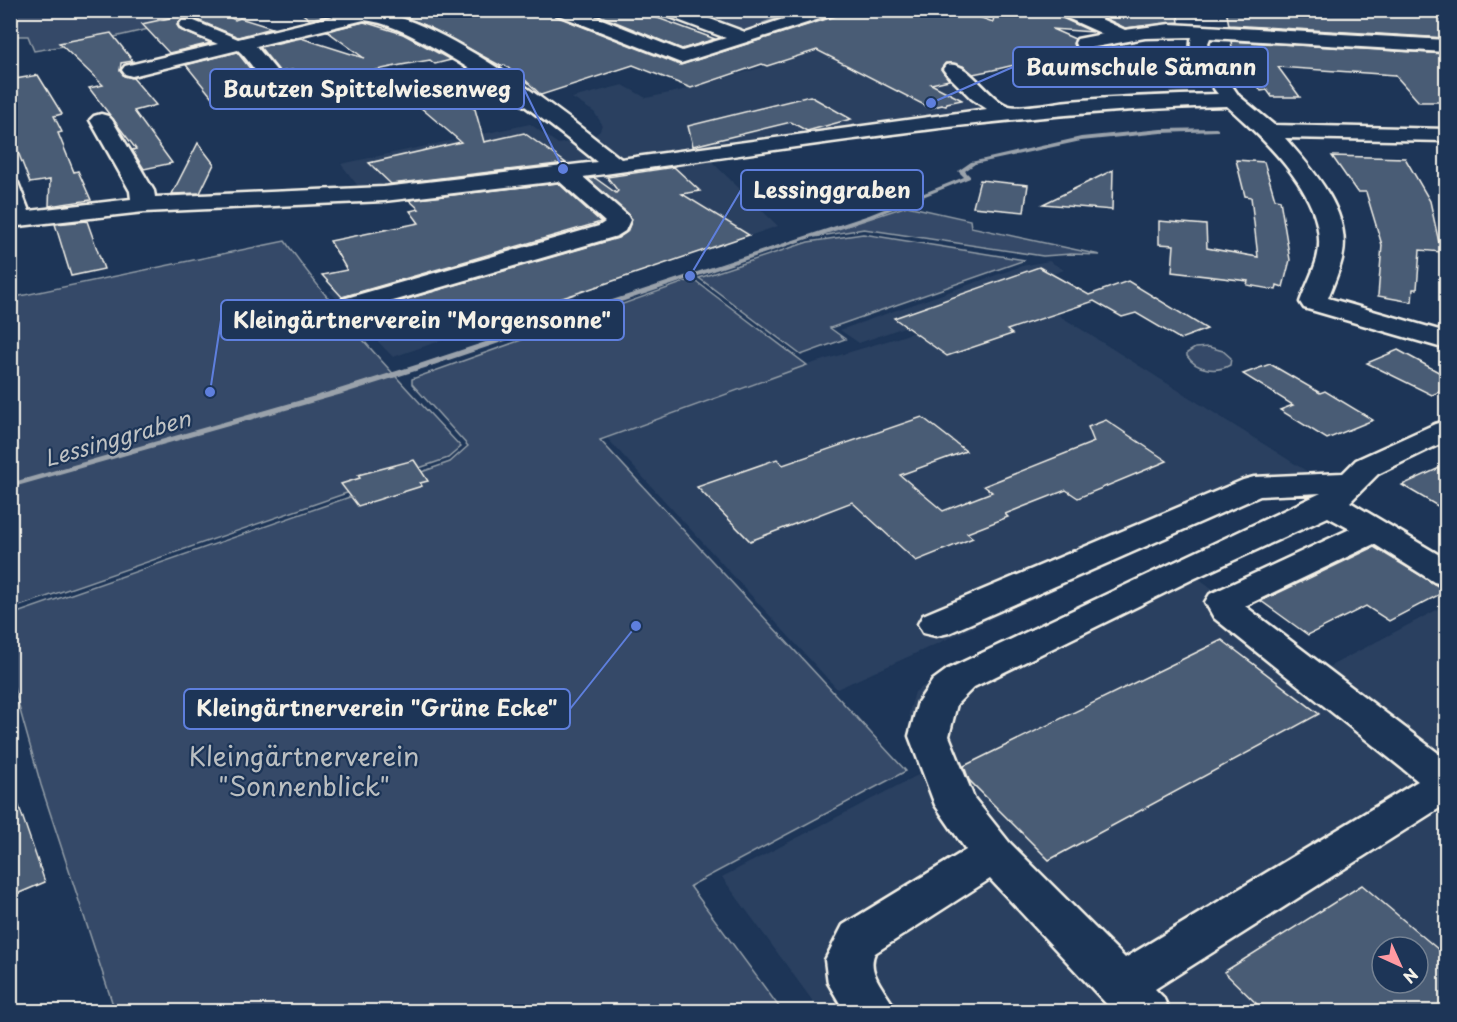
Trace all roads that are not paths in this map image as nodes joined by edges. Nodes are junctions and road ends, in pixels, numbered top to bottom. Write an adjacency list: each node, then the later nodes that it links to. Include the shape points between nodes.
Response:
1 (562, 10): 9 (street, via 681,57)
2 (668, 10): 9 (street)
3 (829, 10): 9 (street)
4 (1070, 12): 8 (street)
5 (361, 13): 11 (street); 18 (street, via 384,16 416,31)
6 (188, 25): 11 (street)
7 (1203, 32): 8 (street, via 1170,30); 12 (street); 16 (street, via 1199,43 1201,55)
8 (1123, 36): 10 (street)
9 (744, 38)
10 (1084, 43)
11 (239, 45): 14 (street); 15 (street, via 255,55)
12 (1446, 46)
13 (954, 69): 19 (street, via 979,95)
14 (132, 70)
15 (279, 86)
16 (1232, 100): 19 (street, via 1137,102 1034,114); 22 (street)
17 (565, 101): 18 (street)
18 (539, 105): 24 (street, via 588,131)
19 (1006, 113): 24 (street, via 942,125)
20 (101, 120): 27 (street, via 142,191)
21 (1446, 135): 22 (street)
22 (1275, 138): 23 (street); 30 (street, via 1314,188 1331,236 1330,258 1313,302)
23 (1446, 150)
24 (616, 166): 25 (street)
25 (564, 173): 27 (street, via 384,194); 29 (street, via 618,220 616,226 352,305)
26 (10, 188): 28 (street)
27 (144, 205): 28 (street)
28 (15, 219)
29 (373, 331)
30 (1446, 341)
31 (1446, 430): 32 (street, via 1367,467)
32 (1340, 493): 33 (street); 35 (street, via 1254,487); 36 (street, via 982,667 943,691 929,736 956,805)
33 (1376, 530): 34 (street); 37 (street, via 1223,602 1227,610 1437,774 1440,788)
34 (1446, 574)
35 (936, 624)
36 (994, 854): 37 (street); 38 (street, via 860,939 848,960 852,983)
37 (1133, 998)
38 (873, 1011)

